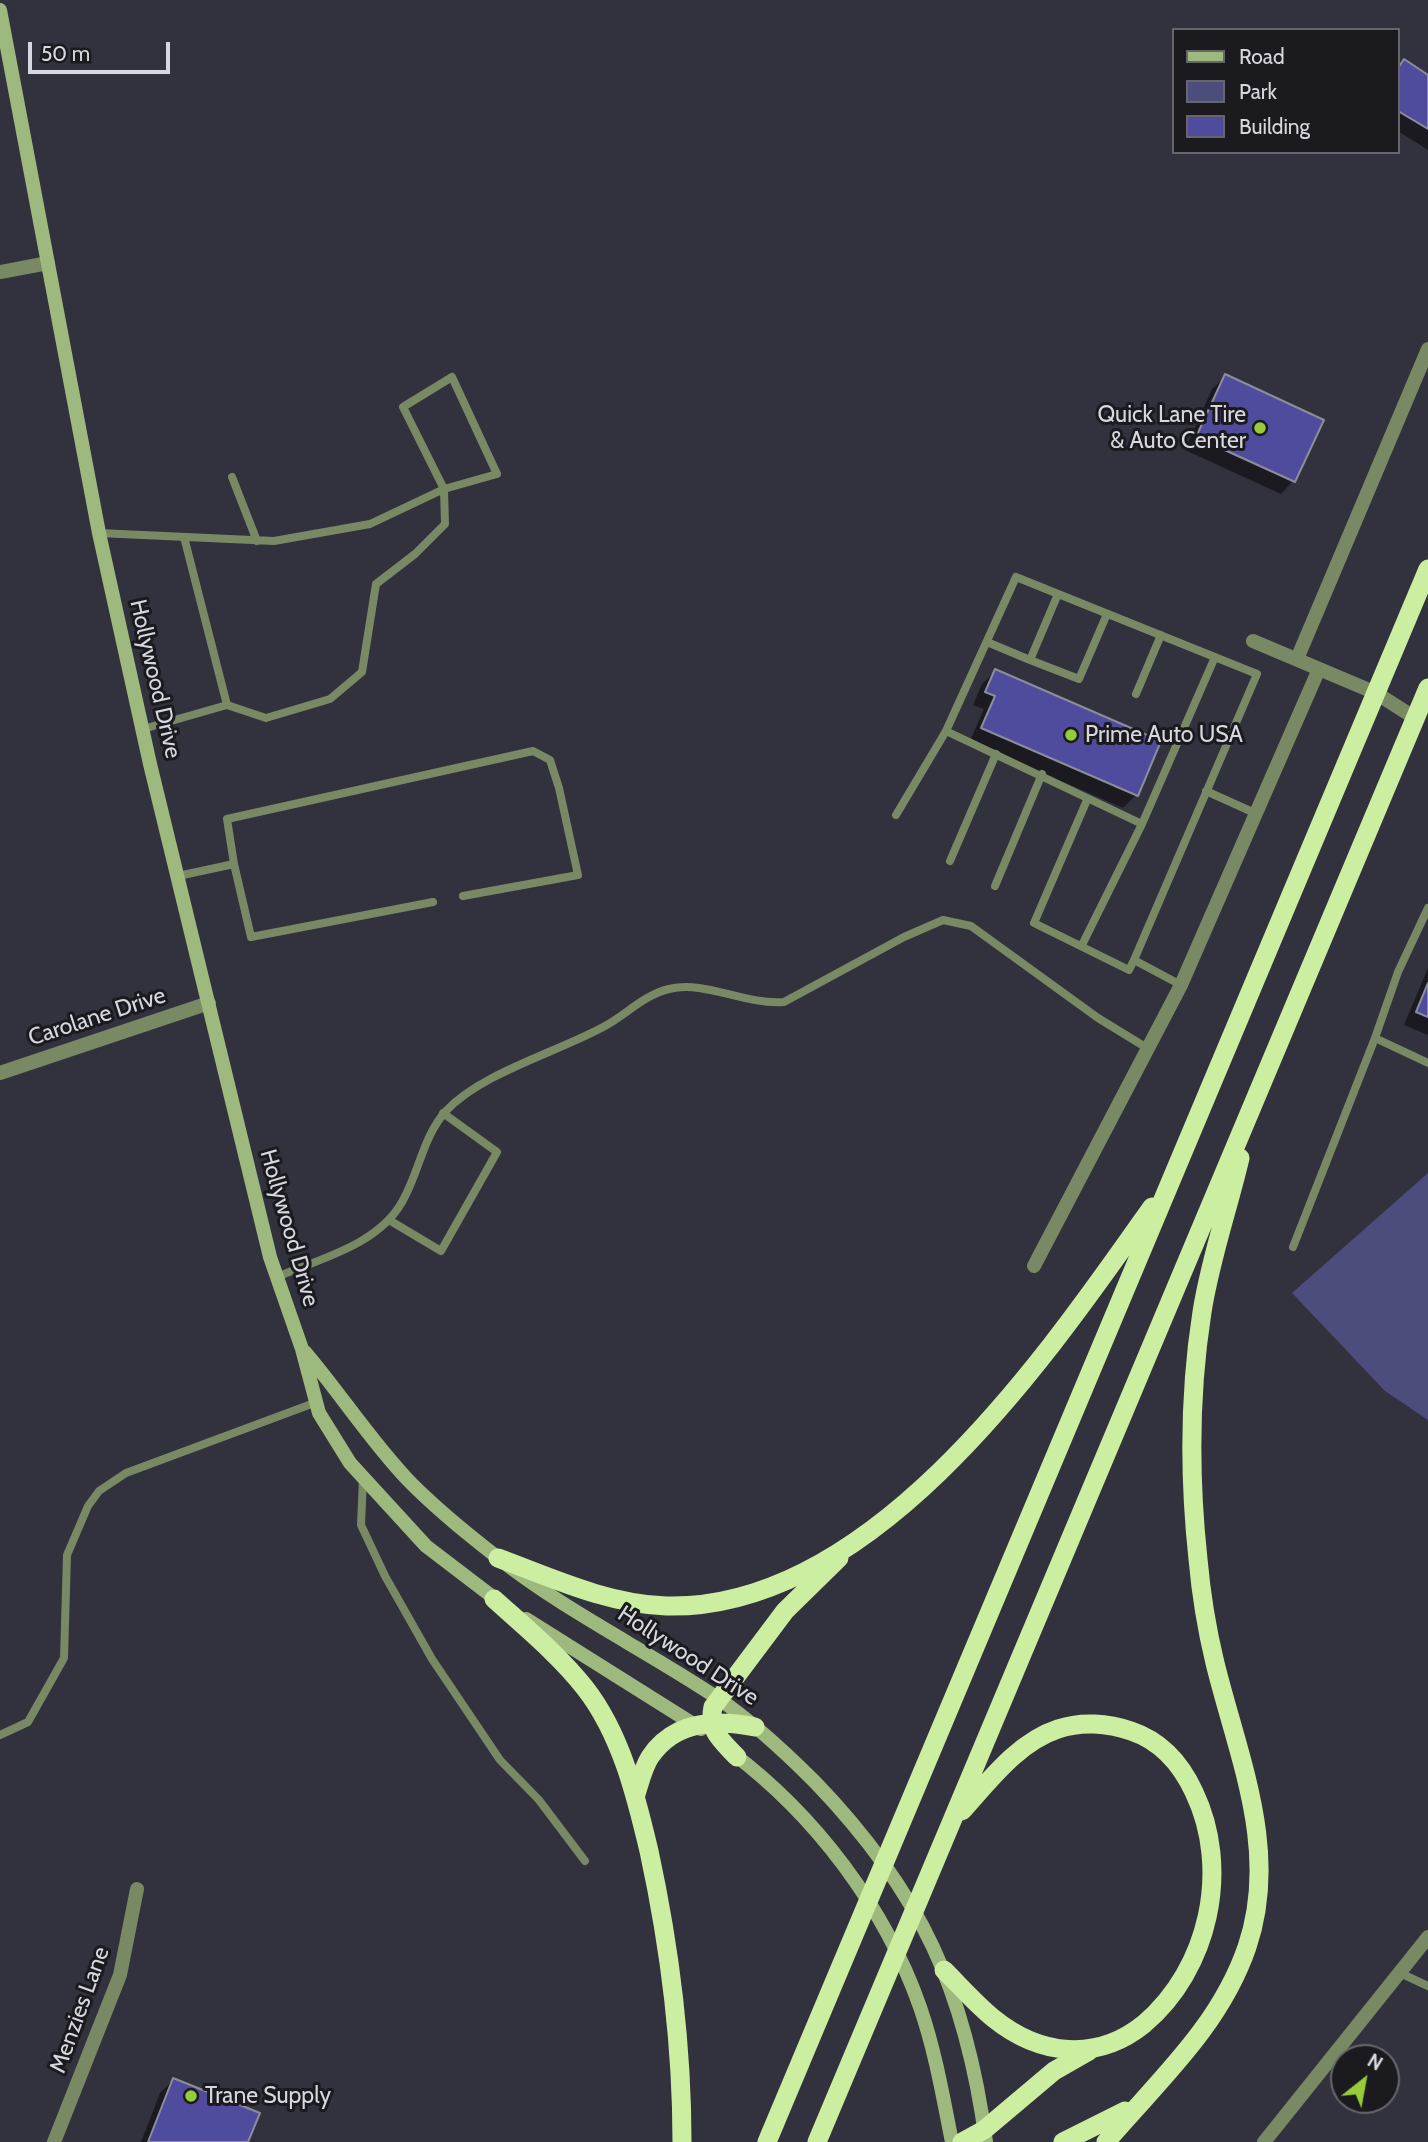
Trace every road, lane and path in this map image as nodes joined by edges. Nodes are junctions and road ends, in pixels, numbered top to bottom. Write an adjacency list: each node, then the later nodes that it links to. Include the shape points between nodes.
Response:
1 (0, 10): 2 (main road, Hollywood Drive)
2 (48, 263): 3 (street); 7 (main road, Hollywood Drive)
3 (0, 272)
4 (1428, 349): 17 (street)
5 (232, 477): 9 (lane)
6 (444, 489): 6 (lane, via 403,407 452,377 498,474); 9 (lane, via 370,524); 23 (lane, via 445,524 376,584 362,672 330,699 266,718)
7 (99, 533): 8 (lane); 25 (main road, Hollywood Drive)
8 (184, 537): 9 (lane); 23 (lane)
9 (257, 541)
10 (1428, 569): 21 (highway)
11 (1058, 594): 12 (lane); 15 (lane, via 1016,578); 18 (lane)
12 (1107, 614): 13 (lane); 18 (lane, via 1079,679)
13 (1161, 635): 16 (lane); 22 (lane)
14 (1253, 641): 17 (street)
15 (987, 642): 18 (lane); 26 (lane)
16 (1215, 657): 29 (lane, via 1257,674); 33 (lane)
17 (1297, 659): 19 (street)
18 (1030, 660)
19 (1319, 669): 21 (street); 31 (street)
20 (1428, 688): 24 (highway)
21 (1376, 693): 24 (street); 51 (highway)
22 (1136, 694)
23 (227, 705): 25 (lane)
24 (1422, 721): 49 (highway)
25 (143, 729): 36 (main road, Hollywood Drive)
26 (946, 731): 27 (lane); 32 (lane)
27 (996, 754): 28 (lane); 34 (lane)
28 (1042, 775): 30 (lane); 37 (lane)
29 (1206, 791): 31 (lane); 42 (lane)
30 (1087, 800): 33 (lane); 41 (lane, via 1034,923)
31 (1257, 814): 43 (street)
32 (896, 815)
33 (1142, 824): 41 (lane)
34 (950, 861)
35 (234, 864): 36 (lane); 38 (lane, via 227,819 533,751 550,760 578,875); 39 (lane, via 251,937)
36 (178, 876): 44 (main road, Hollywood Drive)
37 (995, 886)
38 (463, 896)
39 (433, 902)
40 (1428, 908): 45 (lane, via 1398,972)
41 (1082, 946): 42 (lane, via 1129,970)
42 (1134, 960): 43 (lane)
43 (1181, 985): 46 (street)
44 (209, 1003): 48 (street, Carolane Drive); 55 (main road, Hollywood Drive)
45 (1376, 1038): 47 (lane); 53 (lane)
46 (1147, 1048): 50 (lane, via 971,926 943,920 785,1002 765,1003 706,988 668,989 573,1043 475,1087); 54 (street)
47 (1428, 1063)
48 (0, 1073)
49 (1256, 1094): 68 (highway); 76 (highway, via 1202,1310 1189,1475 1215,1661 1256,1818 1260,1858 1256,1908 1228,1994)
50 (443, 1113): 52 (lane); 52 (lane, via 497,1152 441,1251)
51 (1173, 1177): 59 (highway, via 1071,1322 1006,1400 914,1496); 80 (highway)
52 (389, 1220): 55 (lane, via 371,1236)
53 (1293, 1247)
54 (1034, 1266)
55 (277, 1277): 56 (main road, Hollywood Drive)
56 (302, 1349): 57 (main road, Hollywood Drive); 60 (main road, Hollywood Drive, via 407,1479)
57 (317, 1402): 58 (main road, Hollywood Drive, via 319,1413); 65 (lane, via 126,1473 99,1491 82,1514 67,1555 64,1658 28,1722)
58 (363, 1478): 61 (main road, Hollywood Drive, via 426,1546); 69 (lane, via 361,1525 432,1659 500,1760 539,1800)
59 (855, 1543): 60 (highway, via 785,1581 711,1604 666,1606 589,1592); 62 (highway, via 785,1611)
60 (498, 1558): 62 (main road, Hollywood Drive)
61 (494, 1599): 63 (main road, Hollywood Drive); 67 (highway, via 586,1688 605,1718)
62 (718, 1698): 63 (highway); 64 (main road, Hollywood Drive)
63 (703, 1723): 64 (highway); 66 (highway); 67 (highway, via 660,1745 648,1759)
64 (755, 1727): 72 (main road, Hollywood Drive, via 820,1787 886,1863 927,1931)
65 (0, 1735)
66 (737, 1757): 82 (main road, via 787,1802 854,1879 891,1941 920,2007)
67 (636, 1794): 79 (highway, via 663,1916 674,1992 682,2074)
68 (951, 1822): 75 (highway, via 1030,1743 1058,1729 1086,1724 1116,1726 1143,1735 1184,1771 1209,1833 1213,1869 1210,1908 1197,1952 1181,1984 1158,2011 1113,2044); 81 (highway)
69 (586, 1861)
70 (137, 1889): 78 (street, Menzies Lane, via 120,1975)
71 (1428, 1937): 73 (street)
72 (944, 1970): 75 (highway, via 994,2019 1027,2038); 77 (main road, Hollywood Drive, via 965,2032)
73 (1400, 1973): 74 (lane); 86 (street)
74 (1428, 1986)
75 (1089, 2052): 77 (highway, via 1031,2089)
76 (1140, 2103): 84 (highway); 85 (highway)
77 (985, 2136): 83 (highway)
78 (54, 2142)
79 (682, 2142)
80 (767, 2142)
81 (817, 2142)
82 (952, 2142)
83 (962, 2142)
84 (1063, 2142)
85 (1106, 2142)
86 (1264, 2142)

